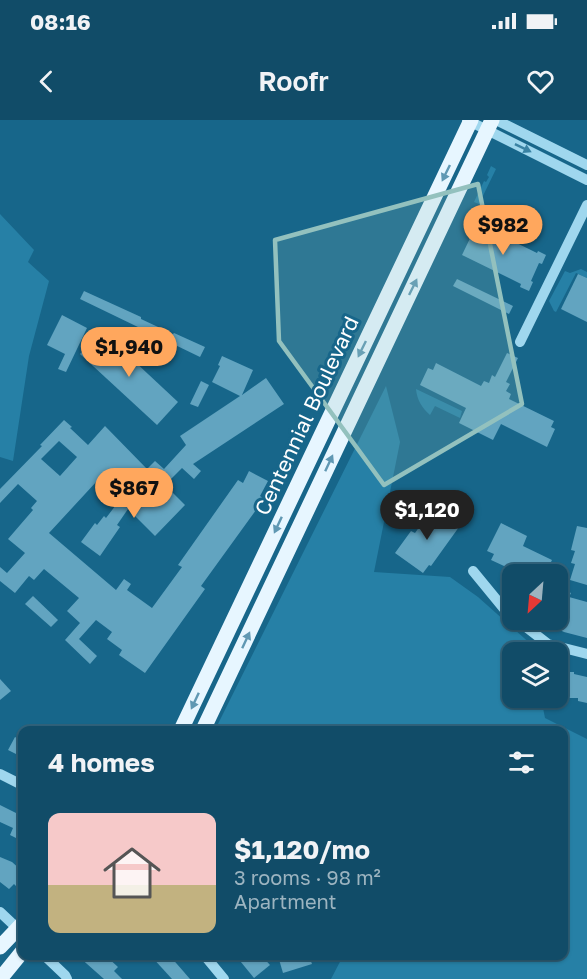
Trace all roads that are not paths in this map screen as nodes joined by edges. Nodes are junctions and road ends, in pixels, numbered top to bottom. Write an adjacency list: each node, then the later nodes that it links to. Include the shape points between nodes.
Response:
1 (470, 121): 2 (street); 11 (main road, Centennial Boulevard, one-way to 11)
2 (492, 124): 3 (street); 4 (street, one-way to 4); 12 (main road, Centennial Boulevard, one-way to 2)
3 (587, 165)
4 (587, 180)
5 (587, 206): 6 (street)
6 (520, 342)
7 (472, 571): 8 (street)
8 (502, 606)
9 (530, 630): 10 (street, via 548,644)
10 (587, 654)
11 (183, 726)
12 (205, 726)
13 (0, 774): 14 (street)
14 (18, 783)
15 (0, 912): 16 (street)
16 (18, 926)
17 (18, 929): 18 (main road)
18 (0, 947)
19 (18, 957): 22 (main road)
20 (49, 960): 23 (street)
21 (210, 960): 24 (street)
22 (0, 979)
23 (67, 979)
24 (224, 979)

